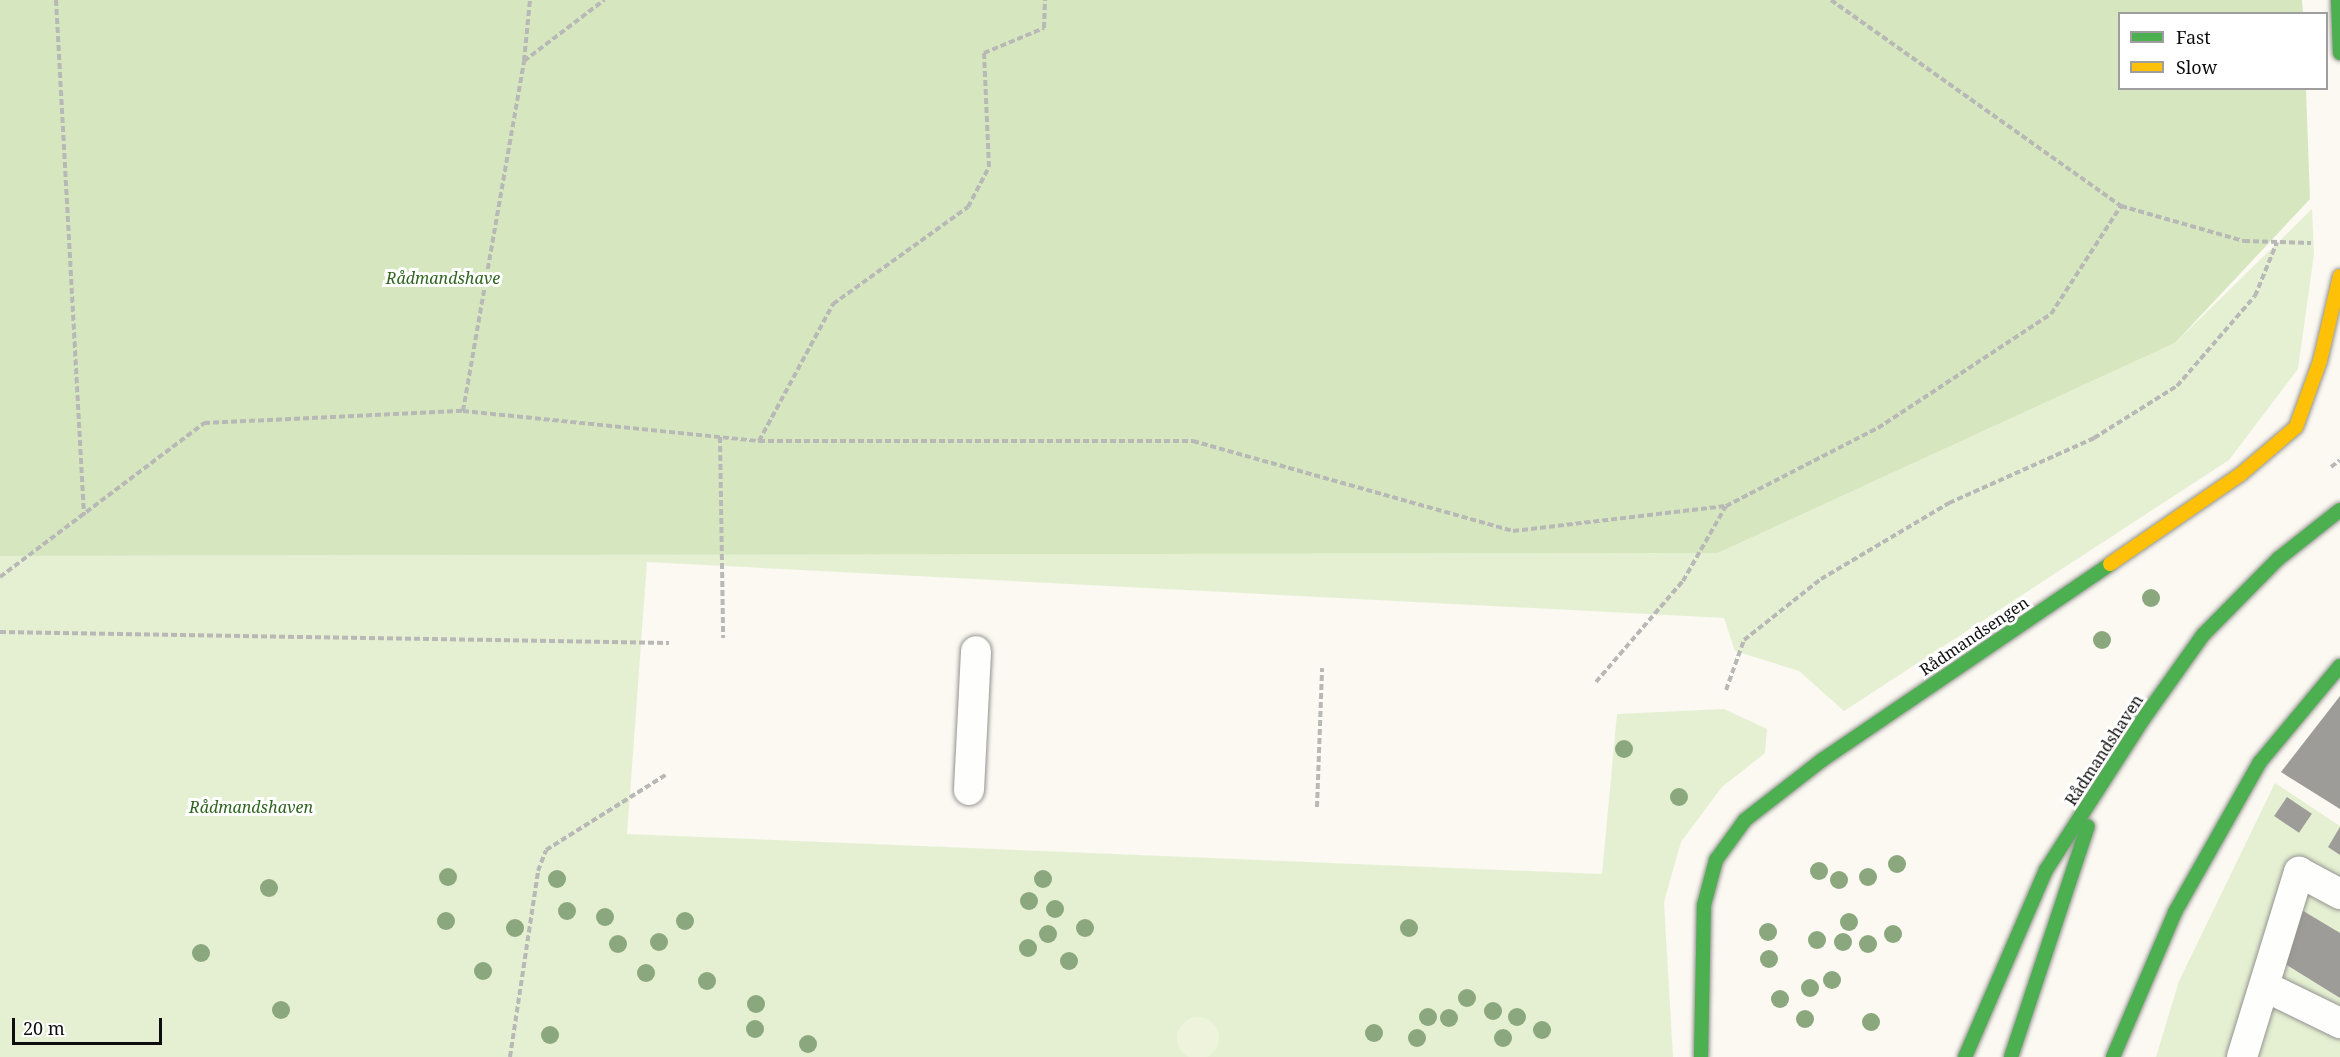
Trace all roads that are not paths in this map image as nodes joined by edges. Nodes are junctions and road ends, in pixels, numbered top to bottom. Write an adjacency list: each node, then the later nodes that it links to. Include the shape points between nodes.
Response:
1 (2338, 0): 2 (main road)
2 (2340, 53)
3 (2340, 276): 12 (main road, Rådmandsengen, via 2320,361 2296,427 2241,474 1822,760 1745,820 1716,860 1704,905)
4 (2340, 510): 7 (main road, Rådmandshaven, via 2277,559 2203,635)
5 (976, 651): 8 (lane)
6 (2340, 666): 15 (main road, via 2260,762 2175,912)
7 (2104, 779): 13 (main road, Rådmandshaven, via 2046,870); 14 (main road)
8 (969, 789)
9 (2340, 894): 10 (lane, via 2299,872)
10 (2264, 986): 11 (lane); 16 (lane)
11 (2340, 1023)
12 (1701, 1057)
13 (1965, 1057)
14 (2011, 1057)
15 (2113, 1057)
16 (2242, 1057)

